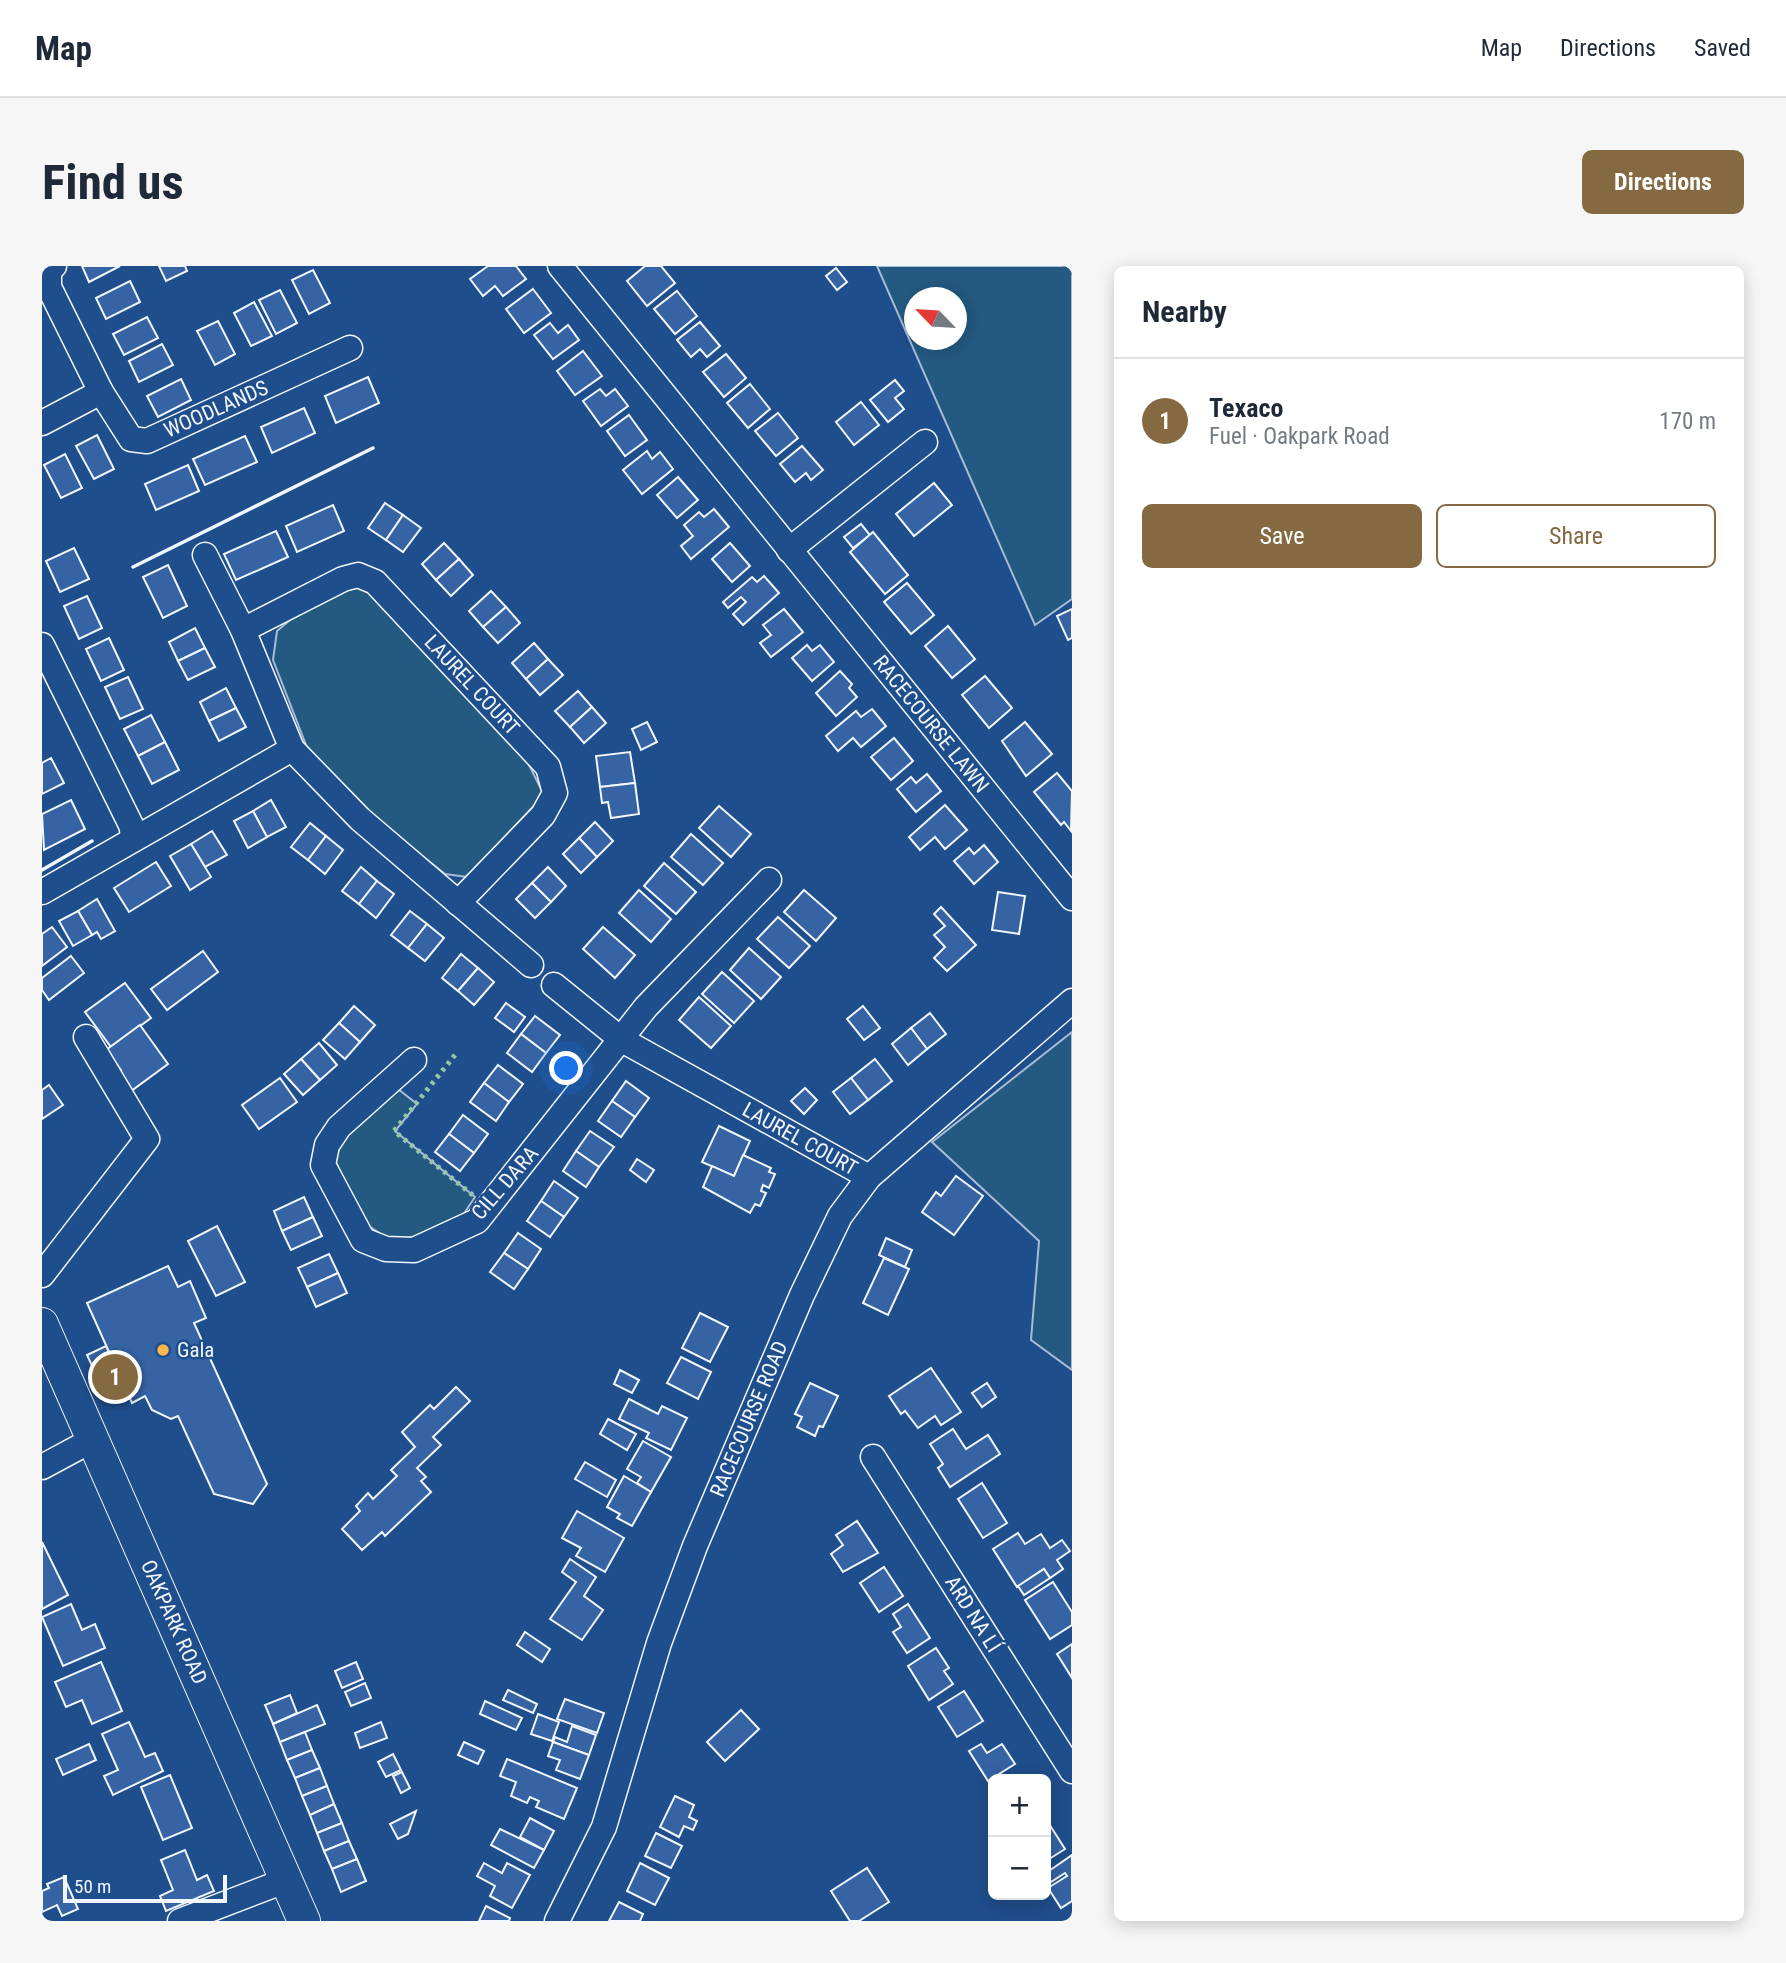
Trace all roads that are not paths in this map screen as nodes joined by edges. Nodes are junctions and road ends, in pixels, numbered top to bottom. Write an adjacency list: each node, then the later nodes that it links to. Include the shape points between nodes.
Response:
1 (54, 266): 4 (street, WOODLANDS, via 49,271 49,287)
2 (559, 266): 7 (street, RACECOURSE LAWN)
3 (350, 348): 4 (street, WOODLANDS, via 147,440 131,439)
4 (102, 392): 5 (street)
5 (42, 423)
6 (925, 442): 7 (street)
7 (789, 550): 15 (street, RACECOURSE LAWN)
8 (205, 555): 9 (street)
9 (243, 630): 11 (street); 16 (street, LAUREL COURT, via 343,579 358,575 375,582 548,767 555,793 543,815)
10 (42, 645): 12 (street)
11 (292, 749): 12 (street); 16 (street, via 360,819)
12 (134, 839): 14 (street)
13 (769, 880): 21 (street, via 646,1007)
14 (42, 892)
15 (1072, 898)
16 (458, 903): 17 (street)
17 (531, 965)
18 (554, 985): 21 (street, LAUREL COURT)
19 (1072, 1001): 23 (street, RACECOURSE ROAD)
20 (86, 1037): 24 (street, via 147,1139)
21 (622, 1040): 22 (street, CILL DARA, via 477,1222 414,1250 386,1249 363,1240 323,1165 327,1145 339,1127); 23 (street, LAUREL COURT)
22 (414, 1060)
23 (869, 1177): 33 (street, RACECOURSE ROAD, via 840,1216 807,1285 705,1522 659,1643 604,1826)
24 (42, 1275)
25 (42, 1324): 26 (main road, OAKPARK ROAD)
26 (94, 1439): 28 (street); 30 (main road, OAKPARK ROAD)
27 (873, 1457): 29 (street, ARD NA LÍ)
28 (42, 1467)
29 (1072, 1771)
30 (287, 1880): 31 (street); 32 (main road, OAKPARK ROAD)
31 (180, 1921)
32 (304, 1921)
33 (556, 1921)

